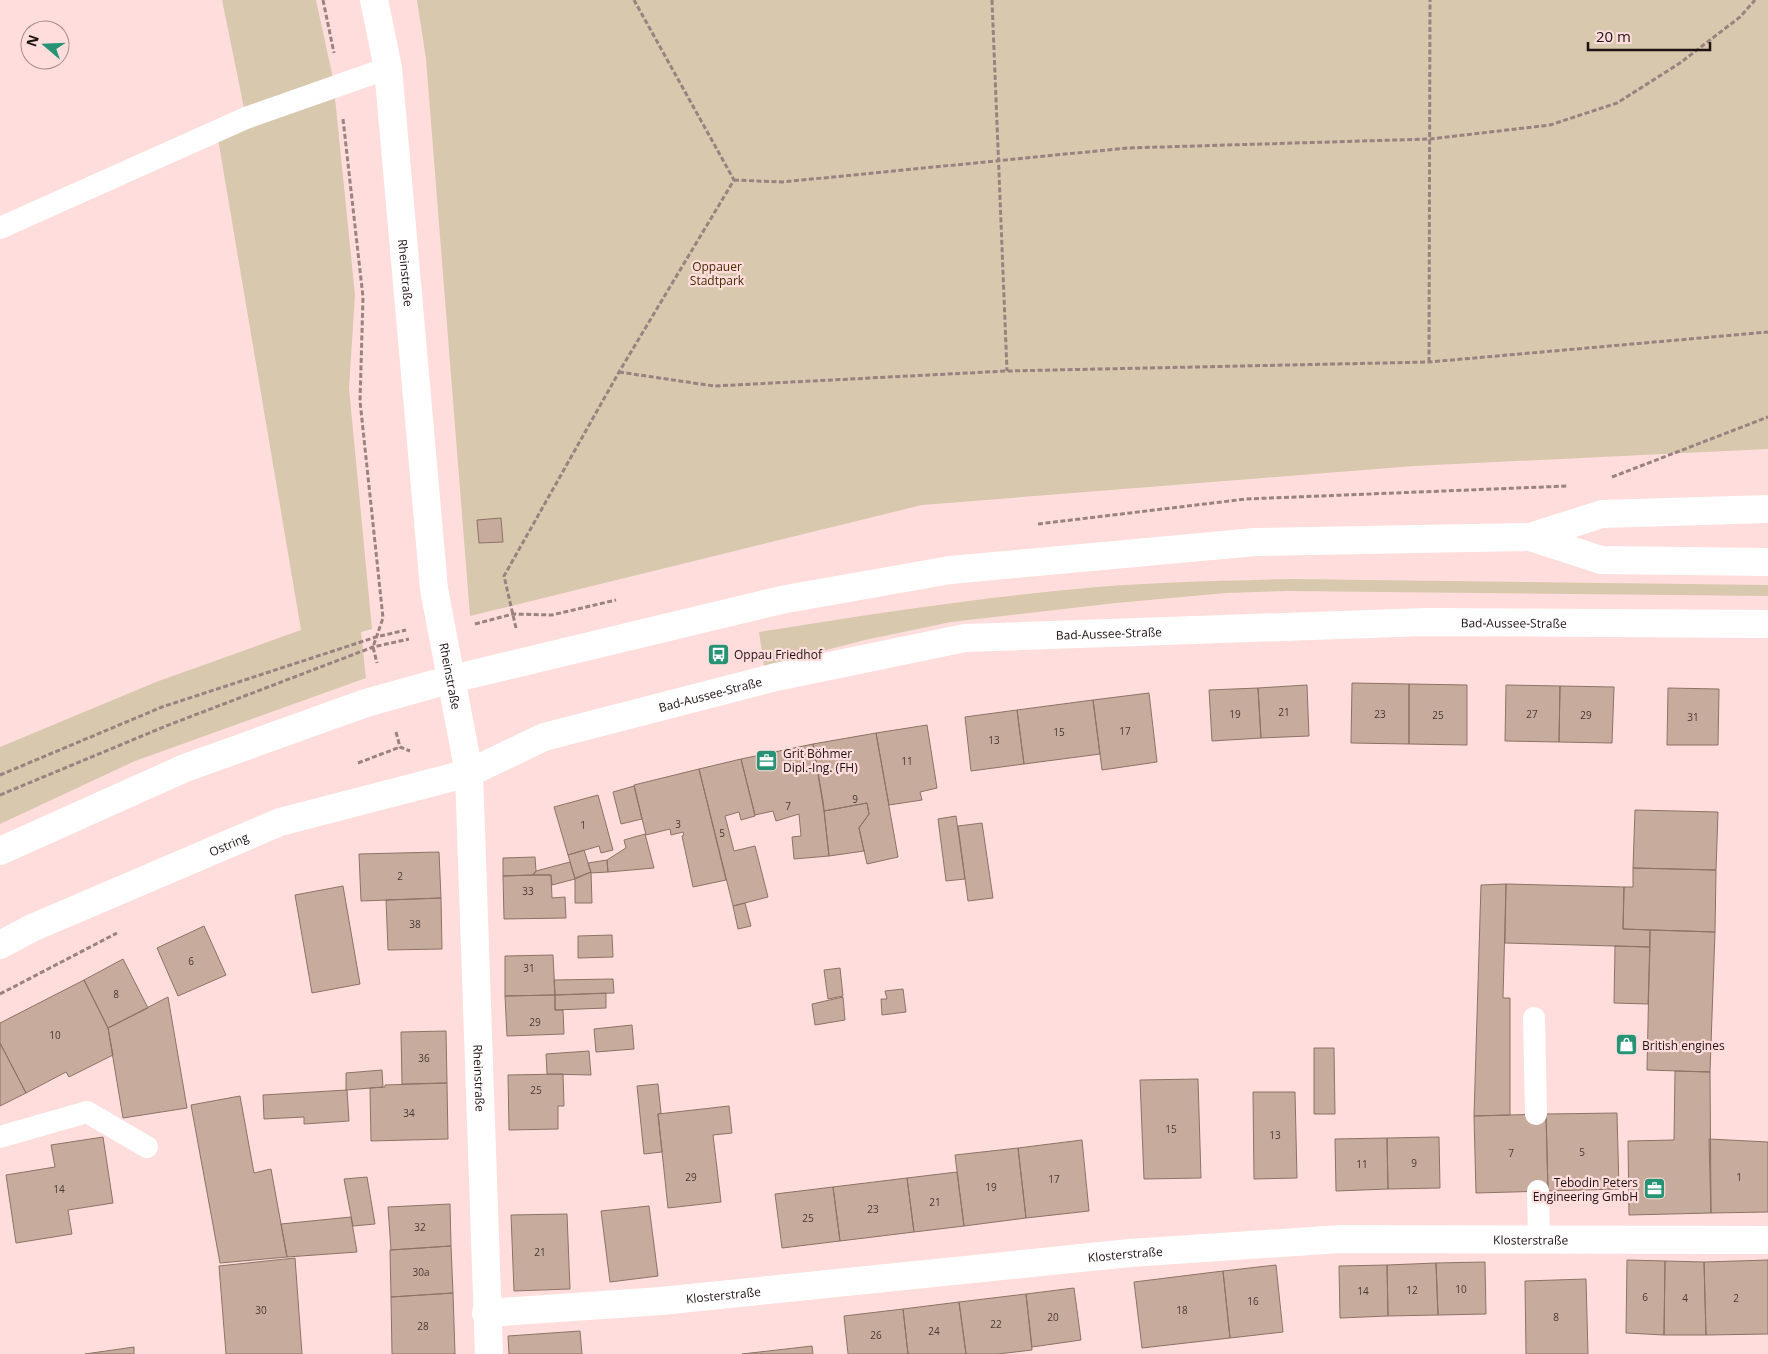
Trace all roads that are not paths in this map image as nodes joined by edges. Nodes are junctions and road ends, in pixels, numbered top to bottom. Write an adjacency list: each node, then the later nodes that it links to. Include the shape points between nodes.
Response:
1 (374, 0): 2 (street, Rheinstraße)
2 (388, 68): 3 (lane, via 246,118); 8 (street, Rheinstraße, via 434,589)
3 (0, 228)
4 (1768, 510): 5 (street, via 1602,514)
5 (1530, 537): 6 (street, via 1601,560); 8 (street, via 1255,542 950,570 781,600)
6 (1768, 562)
7 (1768, 624): 9 (street, Bad-Aussee-Straße, via 1425,622 965,638 776,677 544,737)
8 (452, 679): 9 (street, Rheinstraße); 10 (street, via 366,704 185,768)
9 (469, 773): 11 (street, Ostring, via 280,822 32,928); 19 (street, Rheinstraße)
10 (0, 851)
11 (0, 945)
12 (1534, 1018): 13 (lane)
13 (1536, 1114)
14 (0, 1136): 15 (lane, via 87,1112)
15 (147, 1147)
16 (1538, 1191): 17 (lane)
17 (1539, 1240): 18 (street, Klosterstraße); 19 (street, Klosterstraße, via 1341,1239 1140,1253 661,1301)
18 (1768, 1240)
19 (486, 1313): 20 (street, Rheinstraße)
20 (489, 1354)

